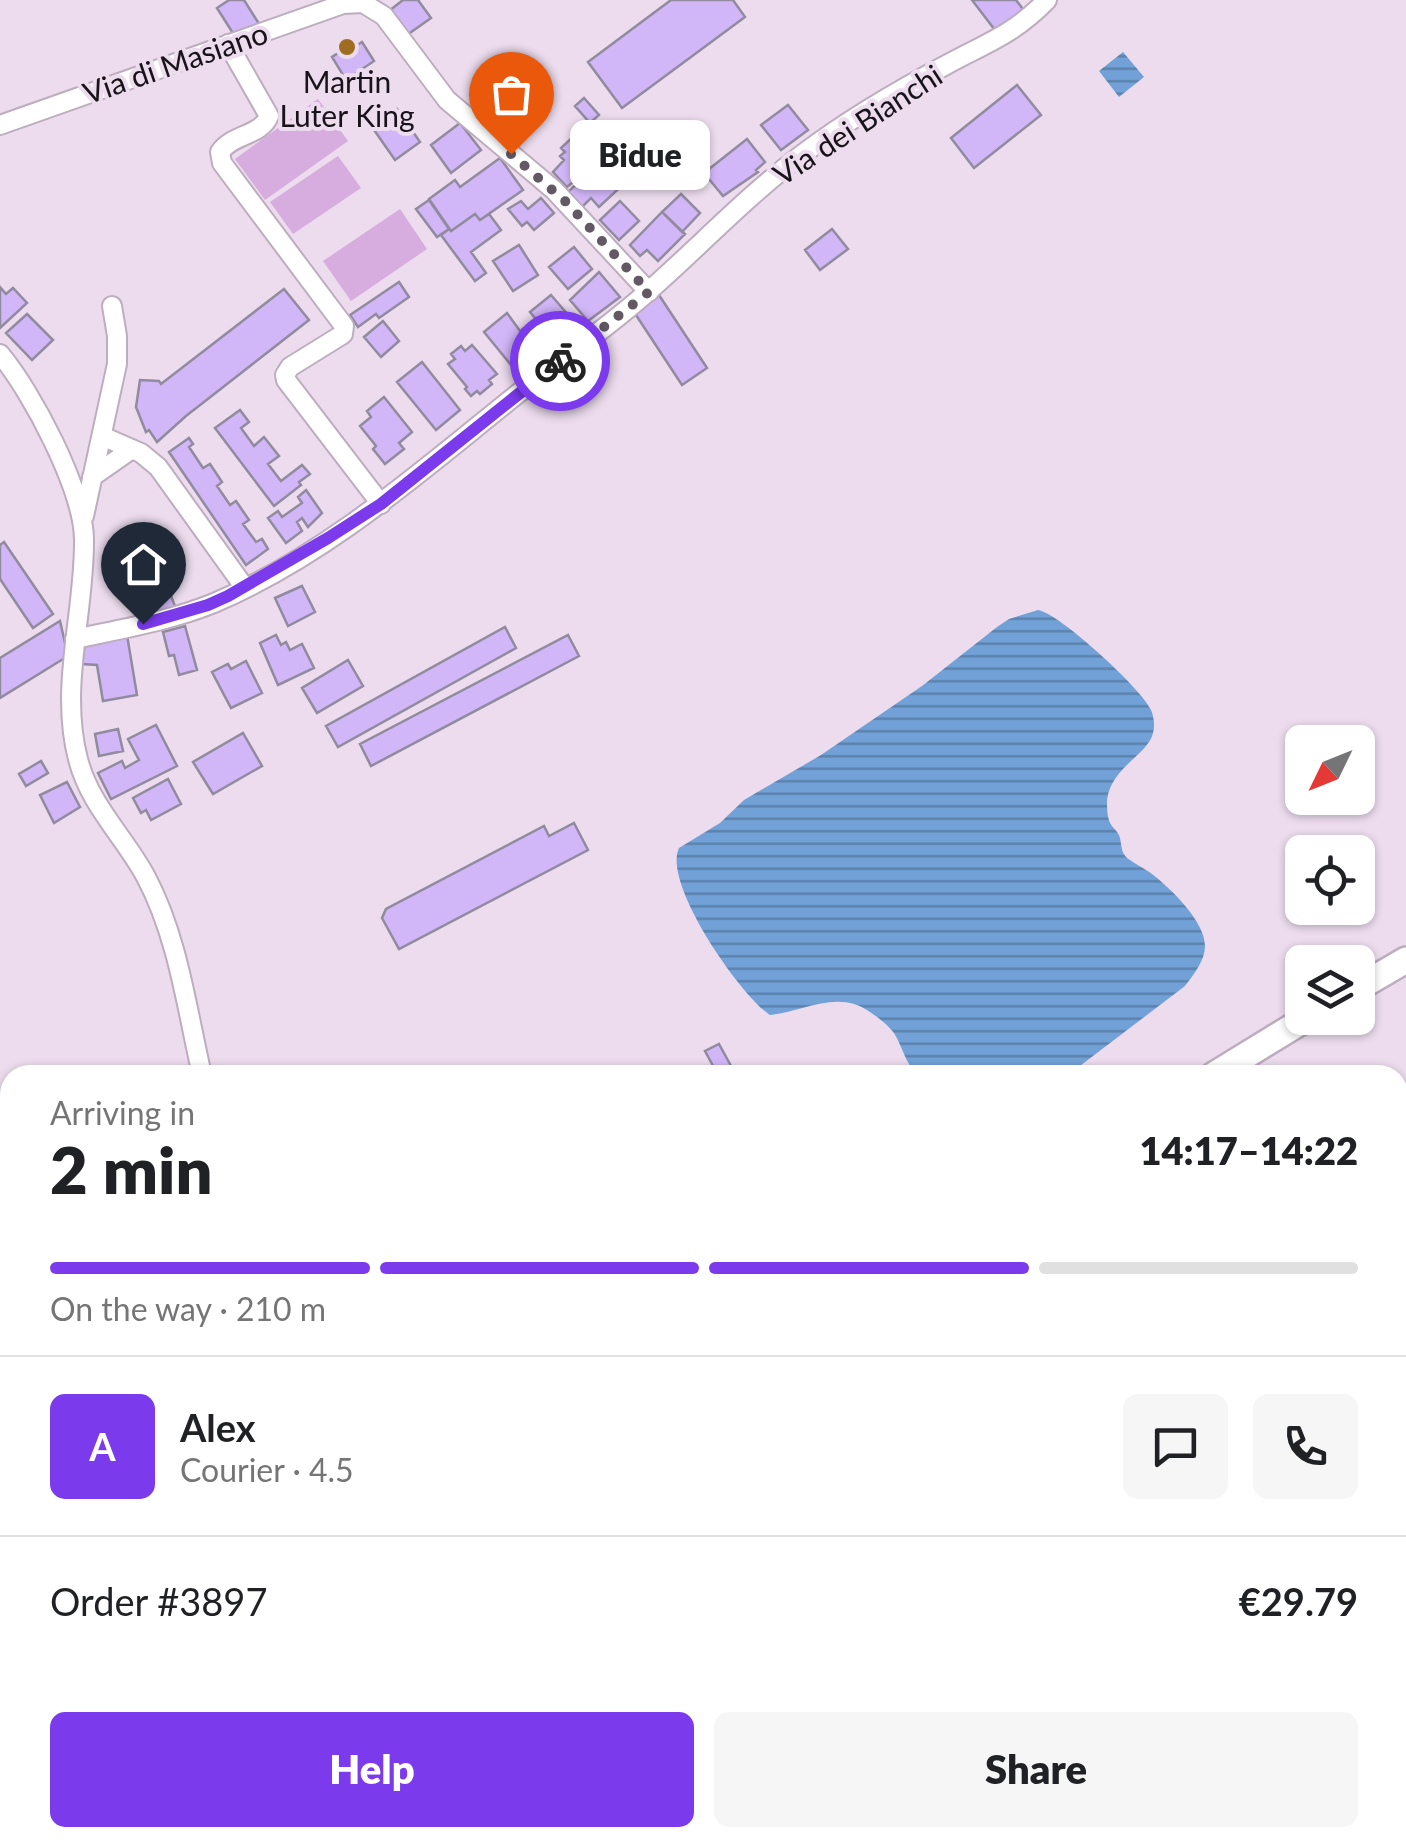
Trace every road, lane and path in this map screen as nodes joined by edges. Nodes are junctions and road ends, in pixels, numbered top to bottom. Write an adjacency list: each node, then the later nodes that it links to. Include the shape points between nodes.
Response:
1 (1047, 0): 5 (street, Via dei Bianchi, via 1009,33 807,150)
2 (342, 2): 3 (street, Via di Masiano); 5 (street, Via di Masiano, via 364,4 384,16 447,100 554,190)
3 (228, 44): 4 (street, Via di Masiano); 11 (street, via 268,116 262,127 226,144 222,163 344,326 343,334 286,370 286,380)
4 (0, 125)
5 (649, 292): 11 (street, Via dei Bianchi)
6 (112, 306): 8 (street, via 118,354)
7 (0, 354): 12 (street, via 52,442)
8 (102, 436): 9 (street); 10 (street)
9 (132, 449): 10 (street); 13 (street, via 164,474)
10 (92, 478): 12 (street)
11 (381, 504): 13 (street, Via dei Bianchi)
12 (82, 523): 14 (street)
13 (245, 588): 14 (street, Via dei Bianchi, via 208,605)
14 (74, 639): 18 (street, via 71,707 82,776 155,897)
15 (1406, 960): 16 (main road)
16 (1375, 978)
17 (1285, 1031): 19 (main road)
18 (200, 1065)
19 (1230, 1065)

